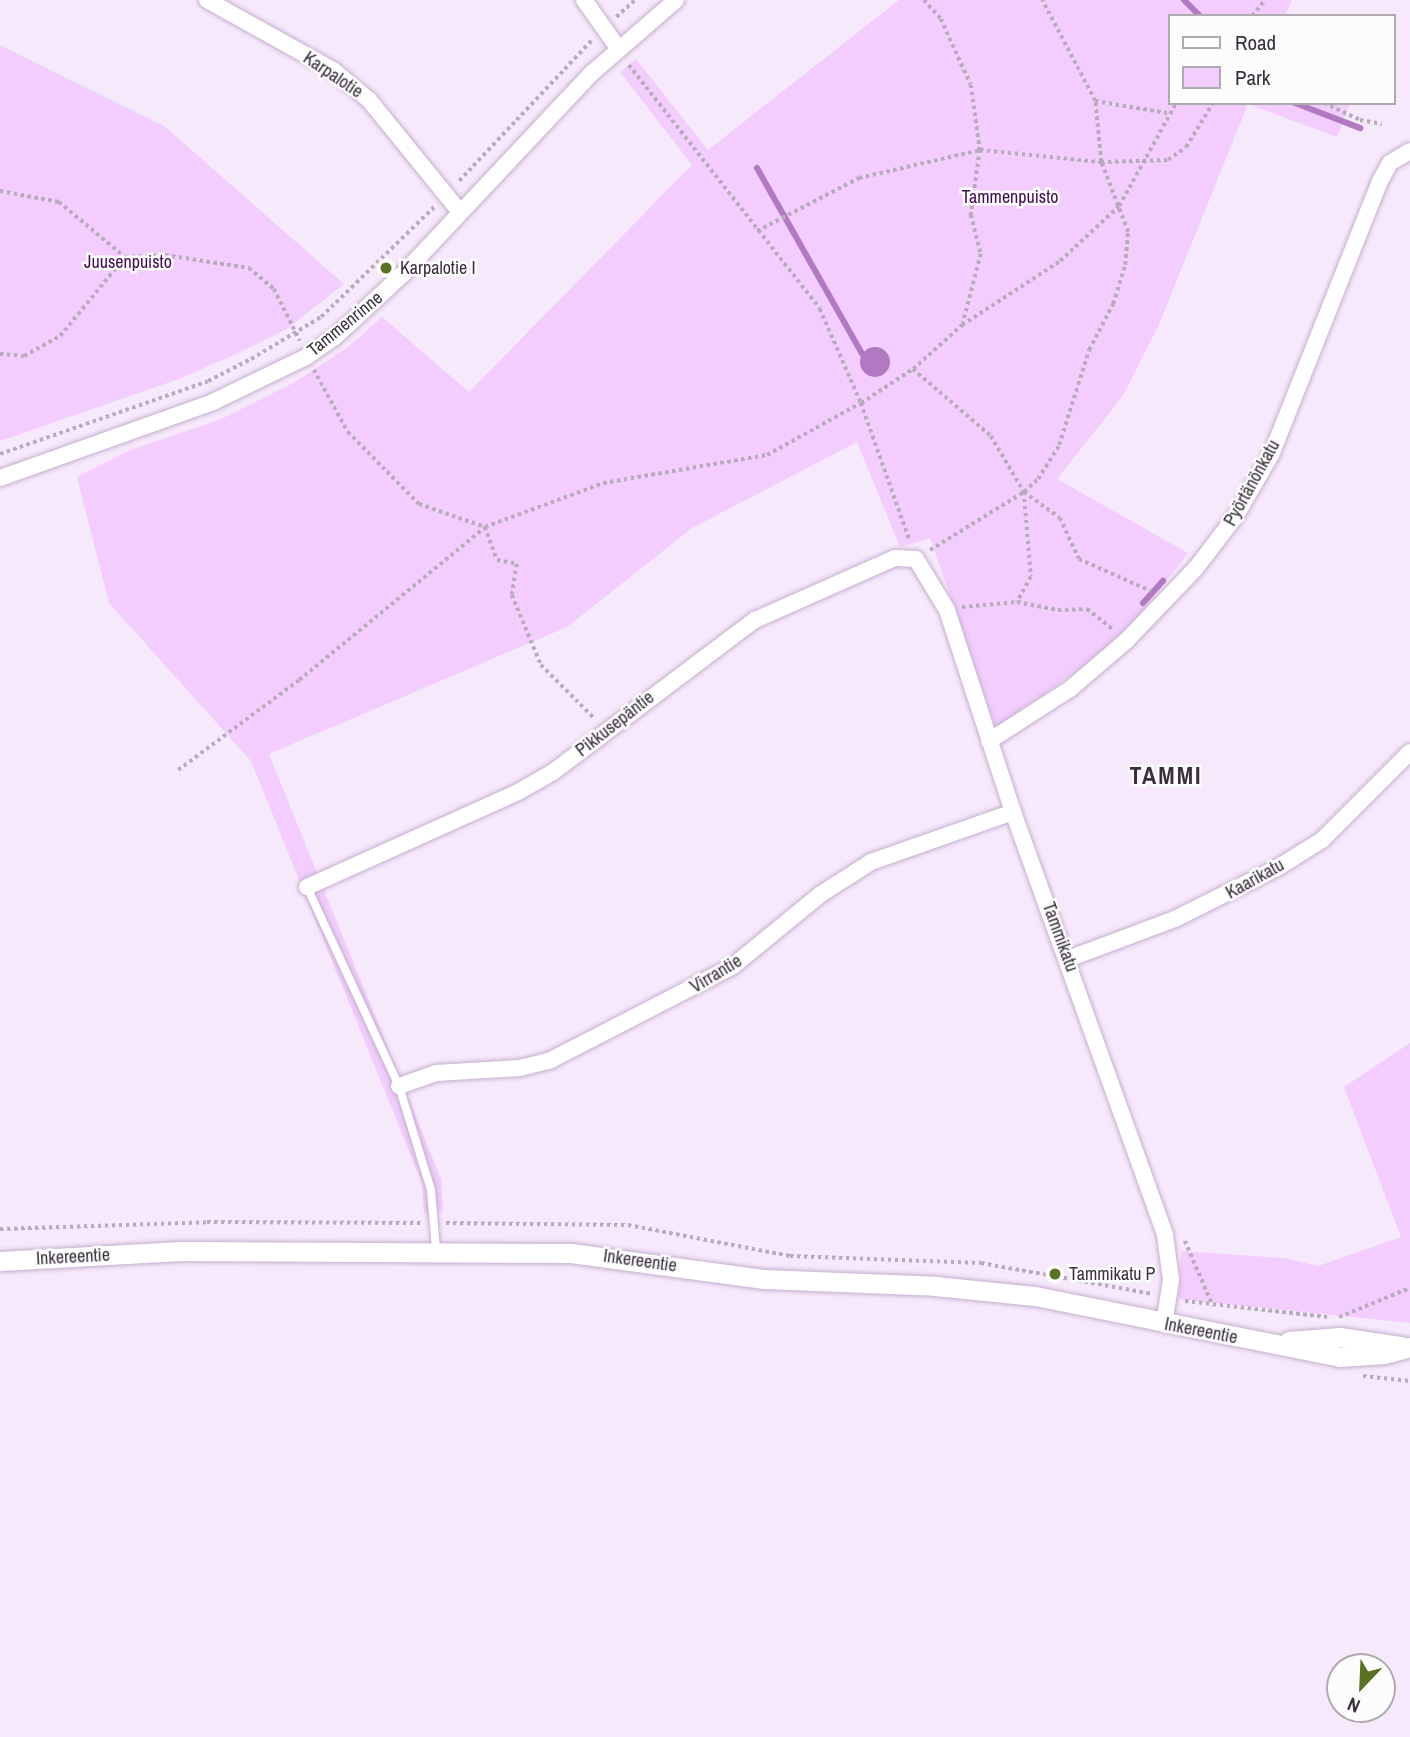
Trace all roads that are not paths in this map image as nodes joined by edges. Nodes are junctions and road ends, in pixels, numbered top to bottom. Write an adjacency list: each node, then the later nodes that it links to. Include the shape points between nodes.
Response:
1 (207, 0): 6 (street, Karpalotie, via 333,71 369,100)
2 (584, 0): 4 (street)
3 (676, 0): 4 (street, Tammenrinne)
4 (618, 48): 6 (street, Tammenrinne)
5 (1410, 151): 9 (street, Pyörtänönkatu, via 1390,163 1380,181 1271,454 1235,517 1168,599 1126,641 1070,689)
6 (460, 212): 7 (street, Tammenrinne, via 366,310 306,357 213,402)
7 (0, 478)
8 (916, 559): 9 (street, Tammikatu, via 947,610); 12 (street, Pikkusepäntie, via 895,558 755,620 518,792)
9 (989, 741): 11 (street, Tammikatu)
10 (1410, 752): 13 (street, Kaarikatu, via 1331,831 1278,868 1175,919)
11 (1013, 812): 13 (street, Tammikatu); 14 (street, Virrantie, via 871,862 821,894 733,966 551,1059 520,1068 426,1075)
12 (307, 887): 14 (lane)
13 (1068, 959): 17 (street, Tammikatu, via 1165,1235 1171,1280)
14 (399, 1086): 15 (lane, via 431,1190)
15 (437, 1253): 16 (street, Inkereentie, via 181,1251); 17 (street, Inkereentie, via 571,1253 764,1279 991,1291)
16 (0, 1261)
17 (1164, 1324): 18 (street, Inkereentie, via 1274,1343 1340,1337)
18 (1410, 1347)

